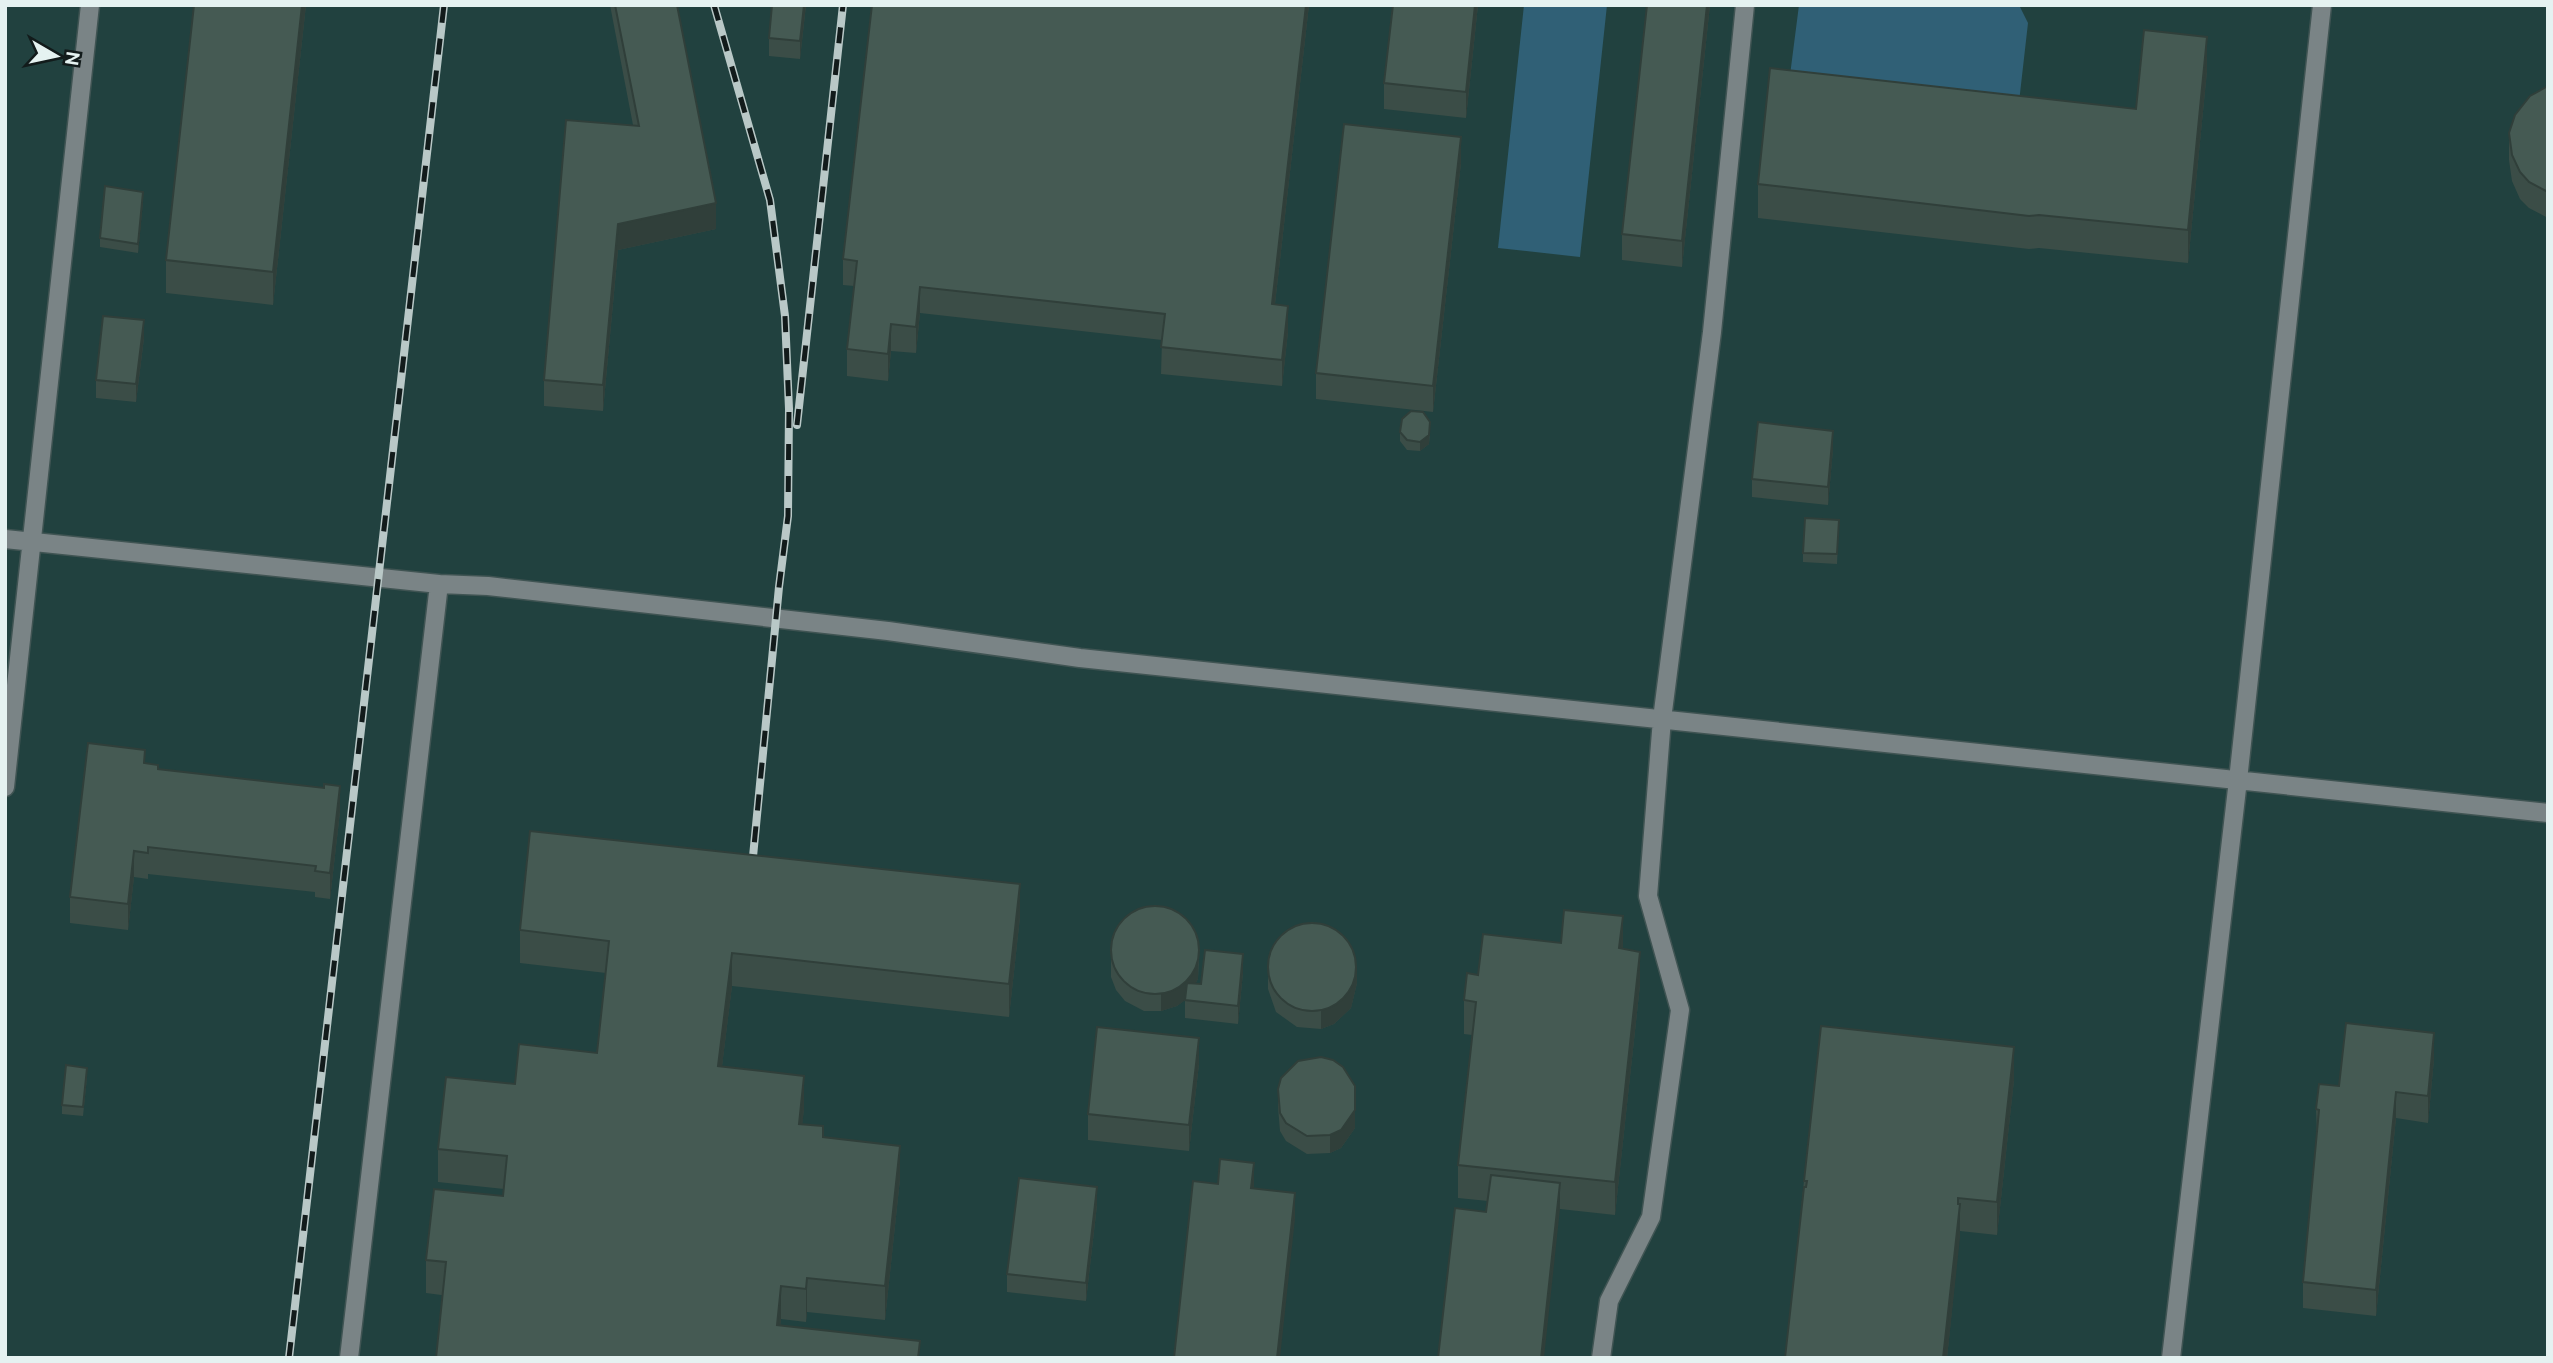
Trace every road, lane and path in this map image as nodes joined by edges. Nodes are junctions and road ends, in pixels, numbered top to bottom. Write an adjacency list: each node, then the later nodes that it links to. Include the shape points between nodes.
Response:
1 (90, 5): 5 (lane)
2 (1745, 5): 7 (lane, via 1712,332)
3 (2322, 5): 8 (lane)
4 (5, 539): 5 (lane)
5 (31, 542): 6 (lane); 9 (lane)
6 (439, 584): 7 (lane); 11 (lane)
7 (1662, 719): 8 (lane); 12 (lane, via 1648,896 1680,1010 1651,1217 1609,1301)
8 (2238, 780): 10 (lane); 13 (lane)
9 (5, 788)
10 (2548, 813)
11 (349, 1358)
12 (1601, 1358)
13 (2171, 1358)

